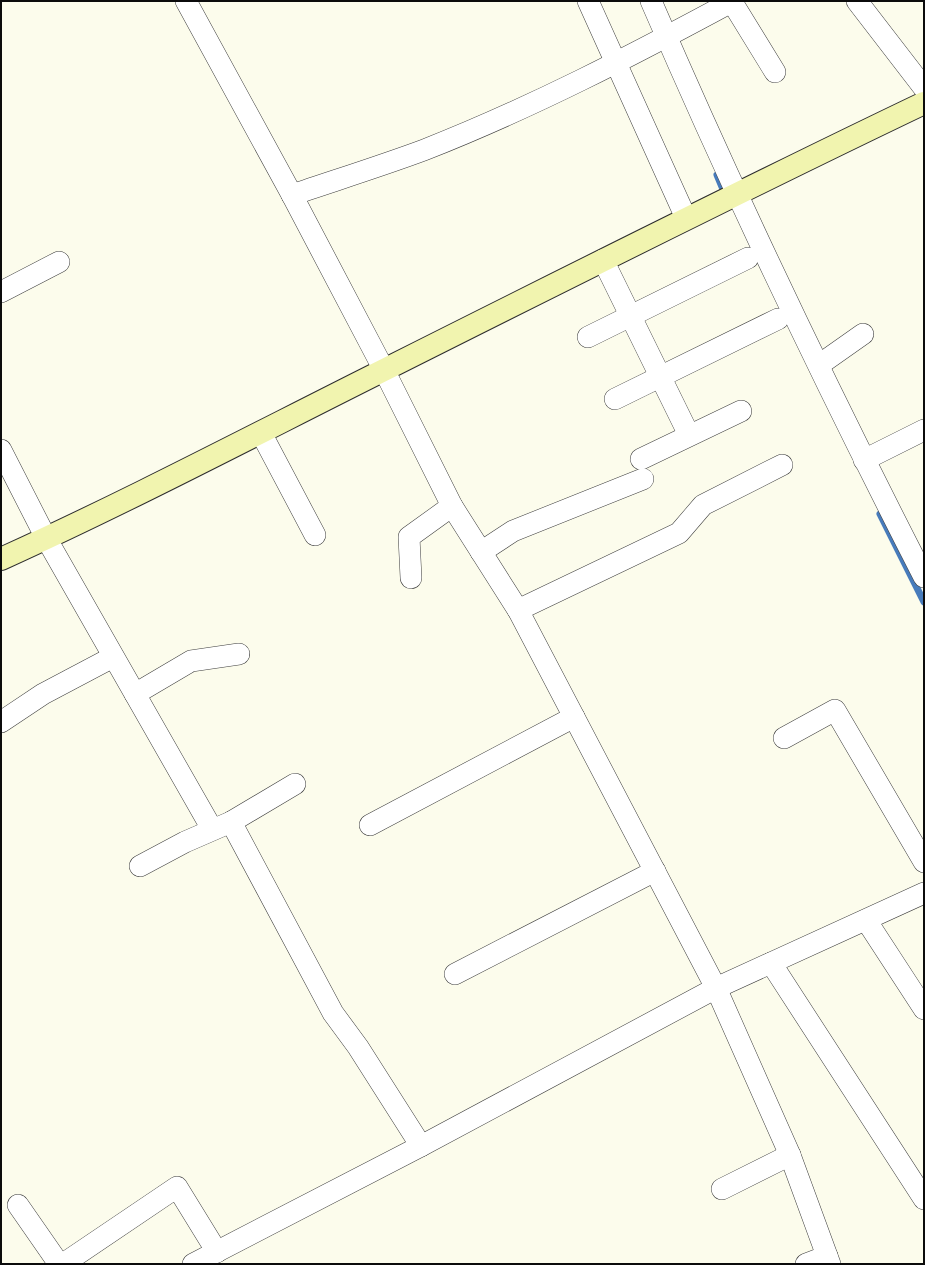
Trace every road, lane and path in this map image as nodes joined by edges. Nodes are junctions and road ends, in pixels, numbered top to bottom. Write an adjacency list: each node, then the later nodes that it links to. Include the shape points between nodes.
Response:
1 (186, 1): 12 (street)
2 (588, 1): 7 (street)
3 (651, 1): 6 (street)
4 (732, 1): 6 (street); 8 (street)
5 (857, 1): 9 (street)
6 (666, 37): 7 (street); 11 (street)
7 (615, 64): 12 (street, via 424,150); 13 (street)
8 (775, 72)
9 (924, 88)
10 (924, 103): 11 (street)
11 (736, 193): 13 (street); 22 (street)
12 (292, 195): 23 (street)
13 (686, 218): 15 (street)
14 (748, 258): 18 (street)
15 (603, 260): 18 (street); 23 (street)
16 (59, 262): 17 (street)
17 (1, 292)
18 (630, 316): 21 (street); 24 (street)
19 (778, 319): 24 (street)
20 (863, 334): 22 (street)
21 (588, 337)
22 (819, 365): 31 (street)
23 (384, 370): 28 (street); 33 (street)
24 (660, 376): 25 (street); 29 (street)
25 (615, 399)
26 (741, 411): 29 (street)
27 (924, 430): 31 (street)
28 (261, 433): 34 (street); 35 (street)
29 (689, 435): 36 (street, via 642,469 513,531)
30 (1, 450): 35 (street)
31 (864, 460): 38 (street)
32 (782, 465): 40 (street, via 702,505 679,533)
33 (452, 506): 36 (street); 39 (street, via 409,537)
34 (315, 535)
35 (46, 538): 37 (street); 42 (street)
36 (481, 552): 40 (street)
37 (1, 559)
38 (924, 577)
39 (411, 578)
40 (518, 610): 44 (street)
41 (239, 654): 43 (street, via 191,661)
42 (113, 656): 43 (street); 45 (street, via 42,694)
43 (135, 694): 50 (street)
44 (574, 717): 49 (street); 53 (street)
45 (1, 722)
46 (784, 738): 51 (street, via 835,710)
47 (295, 784): 48 (street)
48 (231, 822): 50 (street); 60 (street, via 333,1013 367,1059)
49 (370, 825)
50 (212, 829): 52 (street)
51 (924, 862)
52 (140, 866)
53 (655, 871): 57 (street); 58 (street)
54 (924, 893): 55 (street)
55 (866, 920): 56 (street); 59 (street)
56 (771, 963): 58 (street); 63 (street)
57 (455, 974)
58 (716, 988): 60 (street); 61 (street)
59 (924, 1008)
60 (421, 1146): 65 (street)
61 (790, 1155): 62 (street); 66 (street)
62 (722, 1189)
63 (924, 1199)
64 (18, 1205): 67 (street)
65 (217, 1252): 68 (street, via 177,1187); 69 (street)
66 (829, 1260): 70 (street)
67 (59, 1264)
68 (63, 1264)
69 (193, 1264)
70 (806, 1264)

